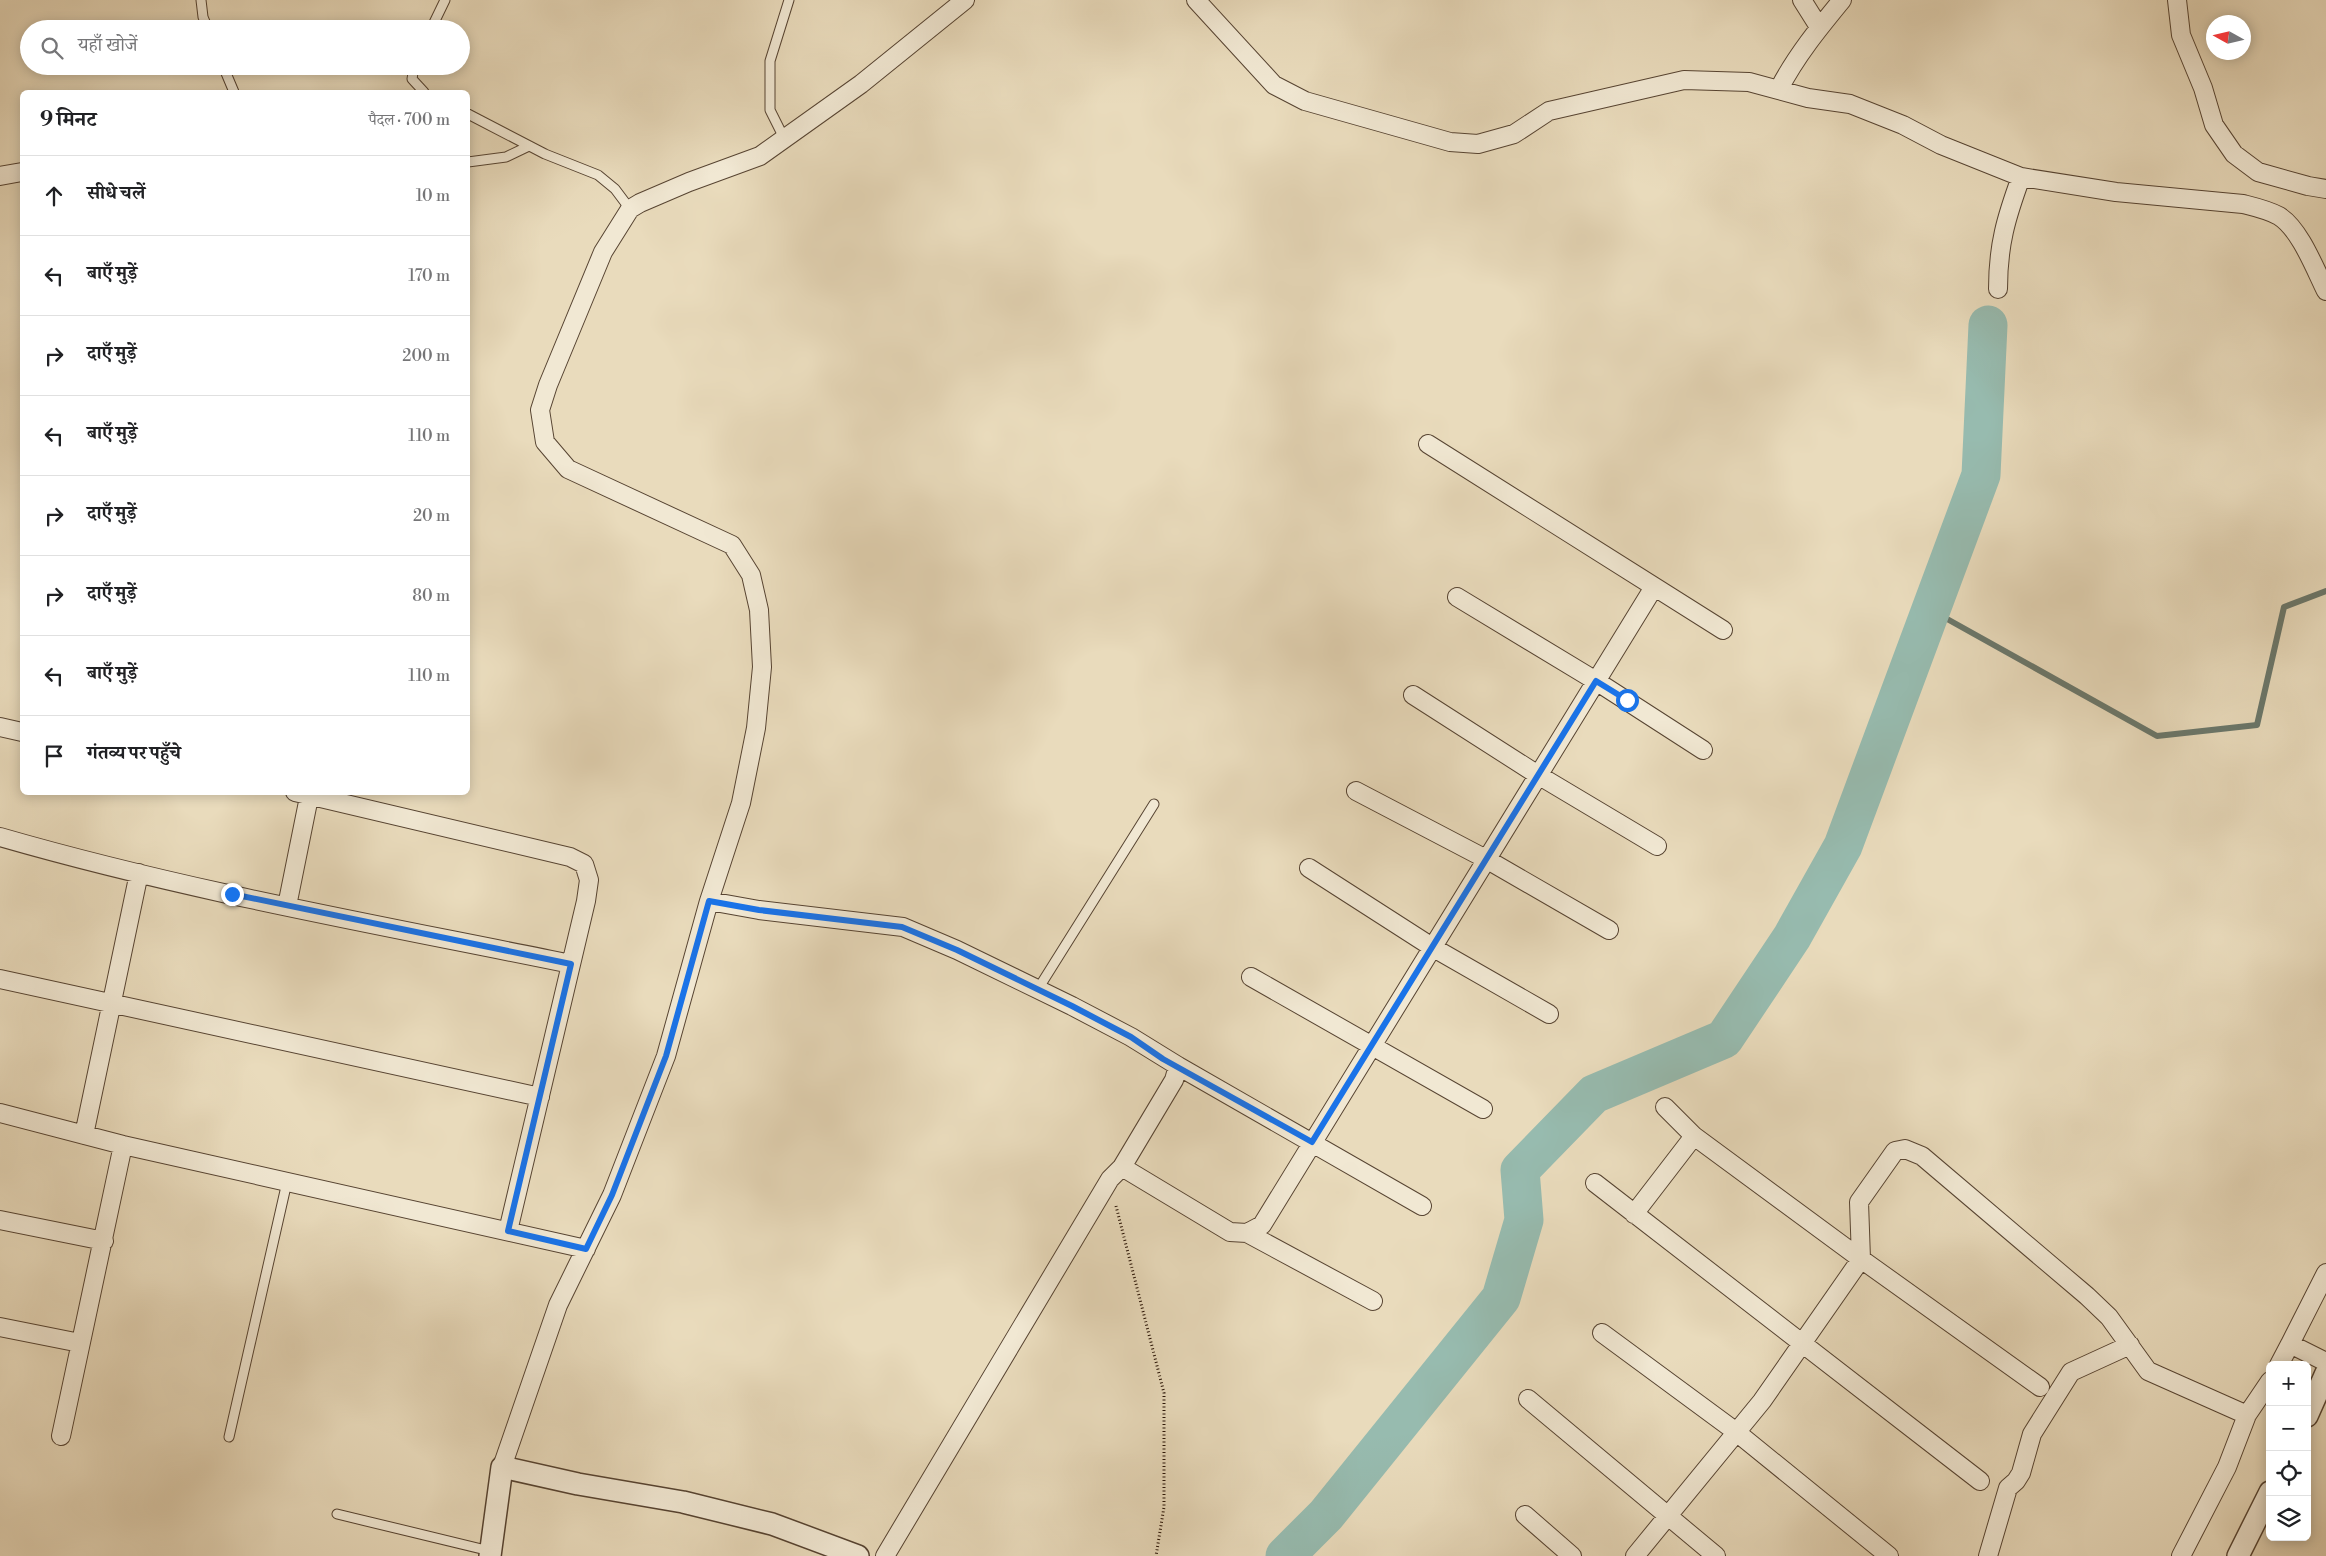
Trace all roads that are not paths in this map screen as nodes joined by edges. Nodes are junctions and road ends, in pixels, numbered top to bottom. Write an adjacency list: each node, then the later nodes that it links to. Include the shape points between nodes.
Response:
1 (201, 0): 9 (lane)
2 (445, 0): 10 (lane)
3 (789, 0): 18 (lane, via 770,61 770,110)
4 (965, 0): 18 (street, via 861,84)
5 (1196, 0): 14 (street, via 1274,85 1305,101 1450,142 1478,144 1514,134 1550,111 1684,80 1749,82)
6 (1802, 0): 11 (street)
7 (1842, 0): 11 (street)
8 (2177, 0): 24 (street, via 2181,35 2214,125 2234,154 2258,172)
9 (204, 20)
10 (435, 20)
11 (1820, 27): 14 (street)
12 (227, 75): 15 (lane)
13 (413, 75): 16 (lane, via 412,79)
14 (1779, 89): 23 (street, via 1808,98 1850,104)
15 (233, 90)
16 (422, 90)
17 (470, 115): 19 (lane)
18 (784, 138): 25 (street, via 760,156 689,182)
19 (529, 146): 20 (lane, via 506,157); 25 (lane, via 598,175 615,189)
20 (470, 162)
21 (20, 172): 22 (street)
22 (0, 176)
23 (2020, 177): 26 (street, via 2003,228 1998,258); 27 (street, via 2264,209 2280,217 2294,230)
24 (2326, 189)
25 (630, 209): 47 (street, via 603,252 540,410 545,442 568,469 721,538 732,545 751,576 759,610 762,667 756,728 741,803)
26 (1998, 289)
27 (2326, 291)
28 (1428, 444): 29 (street)
29 (1654, 587): 31 (street); 32 (street)
30 (1457, 597): 32 (street)
31 (1723, 630)
32 (1596, 681): 36 (street); 37 (street)
33 (1413, 694): 37 (street)
34 (0, 726): 35 (street)
35 (20, 731)
36 (1703, 750)
37 (1538, 775): 43 (street); 44 (street)
38 (1356, 791): 44 (street)
39 (305, 795): 48 (street)
40 (309, 795): 51 (street, via 570,857 584,864 589,880)
41 (1154, 804): 54 (lane)
42 (0, 837): 46 (street)
43 (1657, 846)
44 (1486, 859): 49 (street); 50 (street)
45 (1309, 868): 50 (street)
46 (139, 873): 48 (street); 55 (street)
47 (709, 901): 54 (street, via 902,927); 76 (street, via 666,1056 612,1195)
48 (287, 906): 51 (street)
49 (1609, 930)
50 (1432, 947): 56 (street); 57 (street)
51 (571, 964): 59 (street)
52 (1251, 977): 57 (street)
53 (0, 979): 55 (street)
54 (1038, 989): 58 (street, via 1131,1037)
55 (113, 1003): 59 (street); 63 (street)
56 (1549, 1014)
57 (1372, 1046): 61 (street); 65 (street)
58 (1178, 1066): 65 (street); 67 (street, via 1174,1080)
59 (540, 1096): 73 (street)
60 (1666, 1107): 64 (street)
61 (1483, 1109)
62 (0, 1113): 63 (street)
63 (84, 1135): 66 (street)
64 (1694, 1136): 71 (street); 77 (street)
65 (1312, 1142): 70 (street); 74 (street, via 1262,1225)
66 (123, 1145): 68 (street); 75 (street)
67 (1116, 1173): 74 (street, via 1230,1232); 103 (street)
68 (287, 1182): 73 (street); 94 (lane)
69 (1595, 1183): 71 (street)
70 (1422, 1206)
71 (1634, 1214): 83 (street)
72 (0, 1220): 75 (street)
73 (508, 1231): 76 (street)
74 (1247, 1234): 79 (street)
75 (104, 1241): 82 (street)
76 (586, 1249): 95 (street, via 558,1305)
77 (1861, 1259): 83 (street); 84 (street, via 1859,1202 1895,1151 1905,1149 1922,1156 2087,1296 2109,1317); 87 (street)
78 (2326, 1273): 85 (street)
79 (1373, 1301)
80 (0, 1327): 82 (street)
81 (1602, 1333): 92 (street)
82 (80, 1343): 93 (street)
83 (1804, 1343): 92 (street, via 1762,1401); 96 (street)
84 (2130, 1345): 91 (street, via 2148,1371); 108 (street, via 2071,1372 2032,1434 2021,1473 2008,1488)
85 (2312, 1358): 86 (street); 90 (street)
86 (2298, 1361)
87 (2040, 1387)
88 (2266, 1387): 91 (street)
89 (1528, 1399): 100 (street)
90 (2308, 1406)
91 (2247, 1414): 109 (street, via 2227,1467)
92 (1735, 1431): 100 (street); 107 (street)
93 (61, 1436)
94 (229, 1437)
95 (502, 1467): 101 (street); 102 (street, via 683,1502 772,1524)
96 (1980, 1481)
97 (2268, 1496): 110 (street)
98 (337, 1514): 101 (lane)
99 (1525, 1515): 104 (street)
100 (1668, 1516): 105 (street); 106 (street)
101 (490, 1554)
102 (858, 1556)
103 (885, 1556)
104 (1572, 1556)
105 (1635, 1556)
106 (1716, 1556)
107 (1889, 1556)
108 (1988, 1556)
109 (2181, 1556)
110 (2238, 1556)

